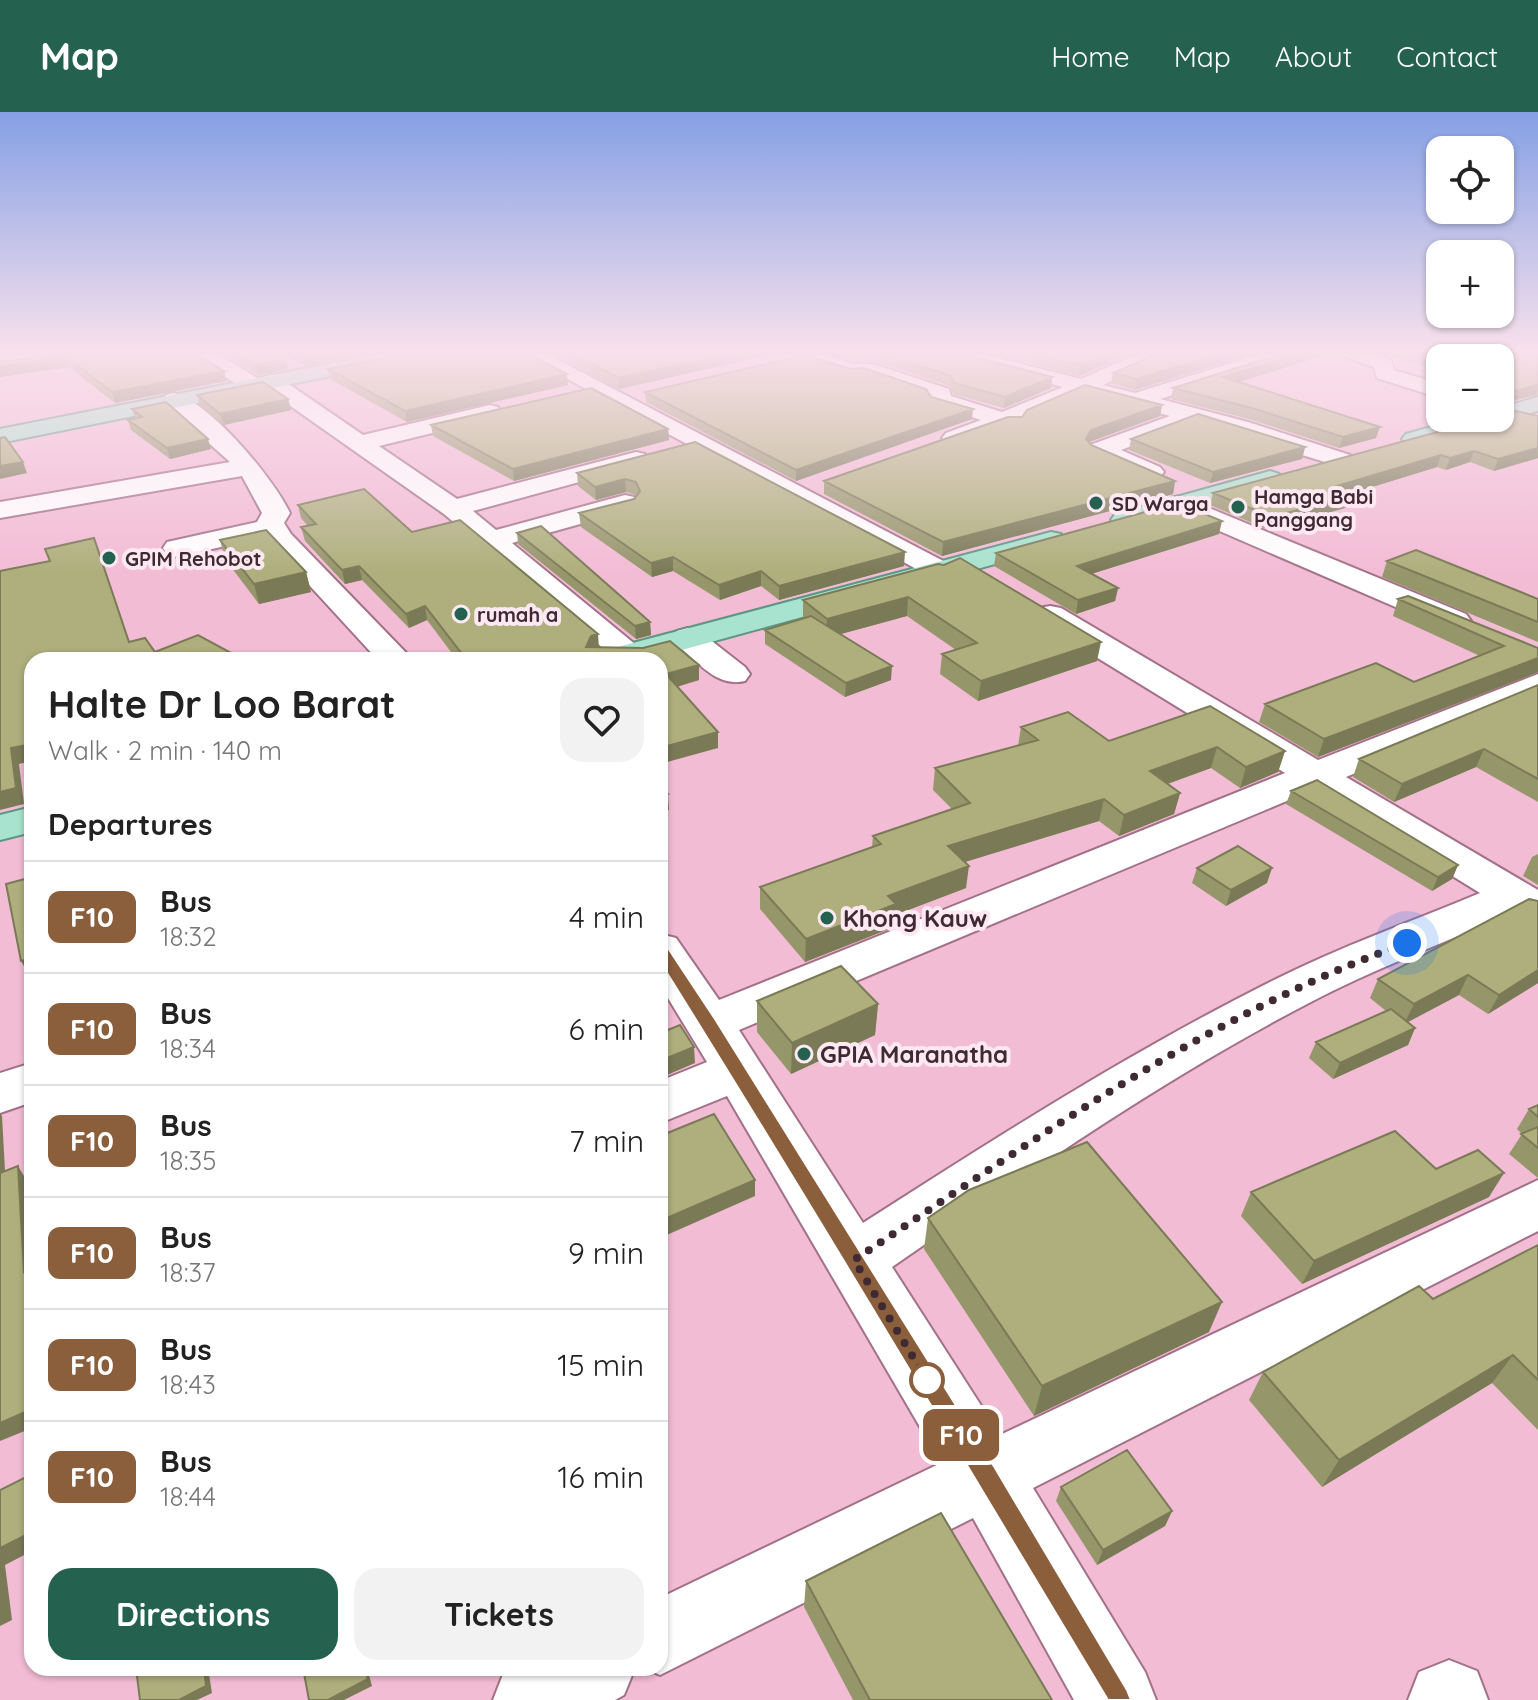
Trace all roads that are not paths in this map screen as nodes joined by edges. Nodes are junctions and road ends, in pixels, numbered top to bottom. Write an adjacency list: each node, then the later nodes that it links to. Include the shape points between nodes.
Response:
1 (48, 426): 12 (main road)
2 (203, 426): 18 (street)
3 (332, 426): 14 (street)
4 (432, 426): 14 (street)
5 (669, 426): 13 (street)
6 (985, 426): 16 (street)
7 (1030, 426): 10 (street)
8 (1164, 426): 23 (street, via 1099,450)
9 (1235, 426): 17 (street)
10 (1033, 427)
11 (1437, 432): 15 (main road)
12 (0, 436)
13 (700, 442): 22 (street); 27 (street)
14 (359, 443): 19 (street)
15 (1387, 447)
16 (925, 448)
17 (1349, 457): 23 (main road)
18 (248, 467): 28 (street); 29 (street, via 268,493)
19 (414, 480): 21 (street); 27 (street)
20 (823, 483): 22 (street)
21 (384, 487)
22 (794, 493): 34 (street)
23 (1209, 496): 25 (main road)
24 (625, 503): 32 (street)
25 (1180, 504): 30 (main road); 35 (street)
26 (307, 506): 29 (street)
27 (453, 508): 32 (street)
28 (0, 510)
29 (274, 520): 33 (street); 37 (street, via 280,539)
30 (1103, 526)
31 (1073, 534): 34 (main road)
32 (490, 540): 38 (street)
33 (177, 548)
34 (953, 567): 36 (main road); 42 (street, via 1012,592)
35 (1484, 634)
36 (688, 638): 39 (main road); 40 (street)
37 (388, 652)
38 (613, 652)
39 (636, 652)
40 (733, 674)
41 (1538, 684): 42 (street)
42 (1329, 770): 45 (street); 47 (street)
43 (24, 821): 44 (main road)
44 (0, 828)
45 (1522, 890): 52 (street, via 1292,991 1172,1056)
46 (668, 961): 47 (street)
47 (723, 1046): 50 (street); 52 (street)
48 (24, 1085): 49 (street)
49 (0, 1093)
50 (668, 1096)
51 (1538, 1204): 53 (street)
52 (854, 1260): 53 (street)
53 (987, 1476): 54 (street); 57 (street)
54 (668, 1633)
55 (581, 1676): 56 (street)
56 (532, 1700)
57 (1117, 1700)

